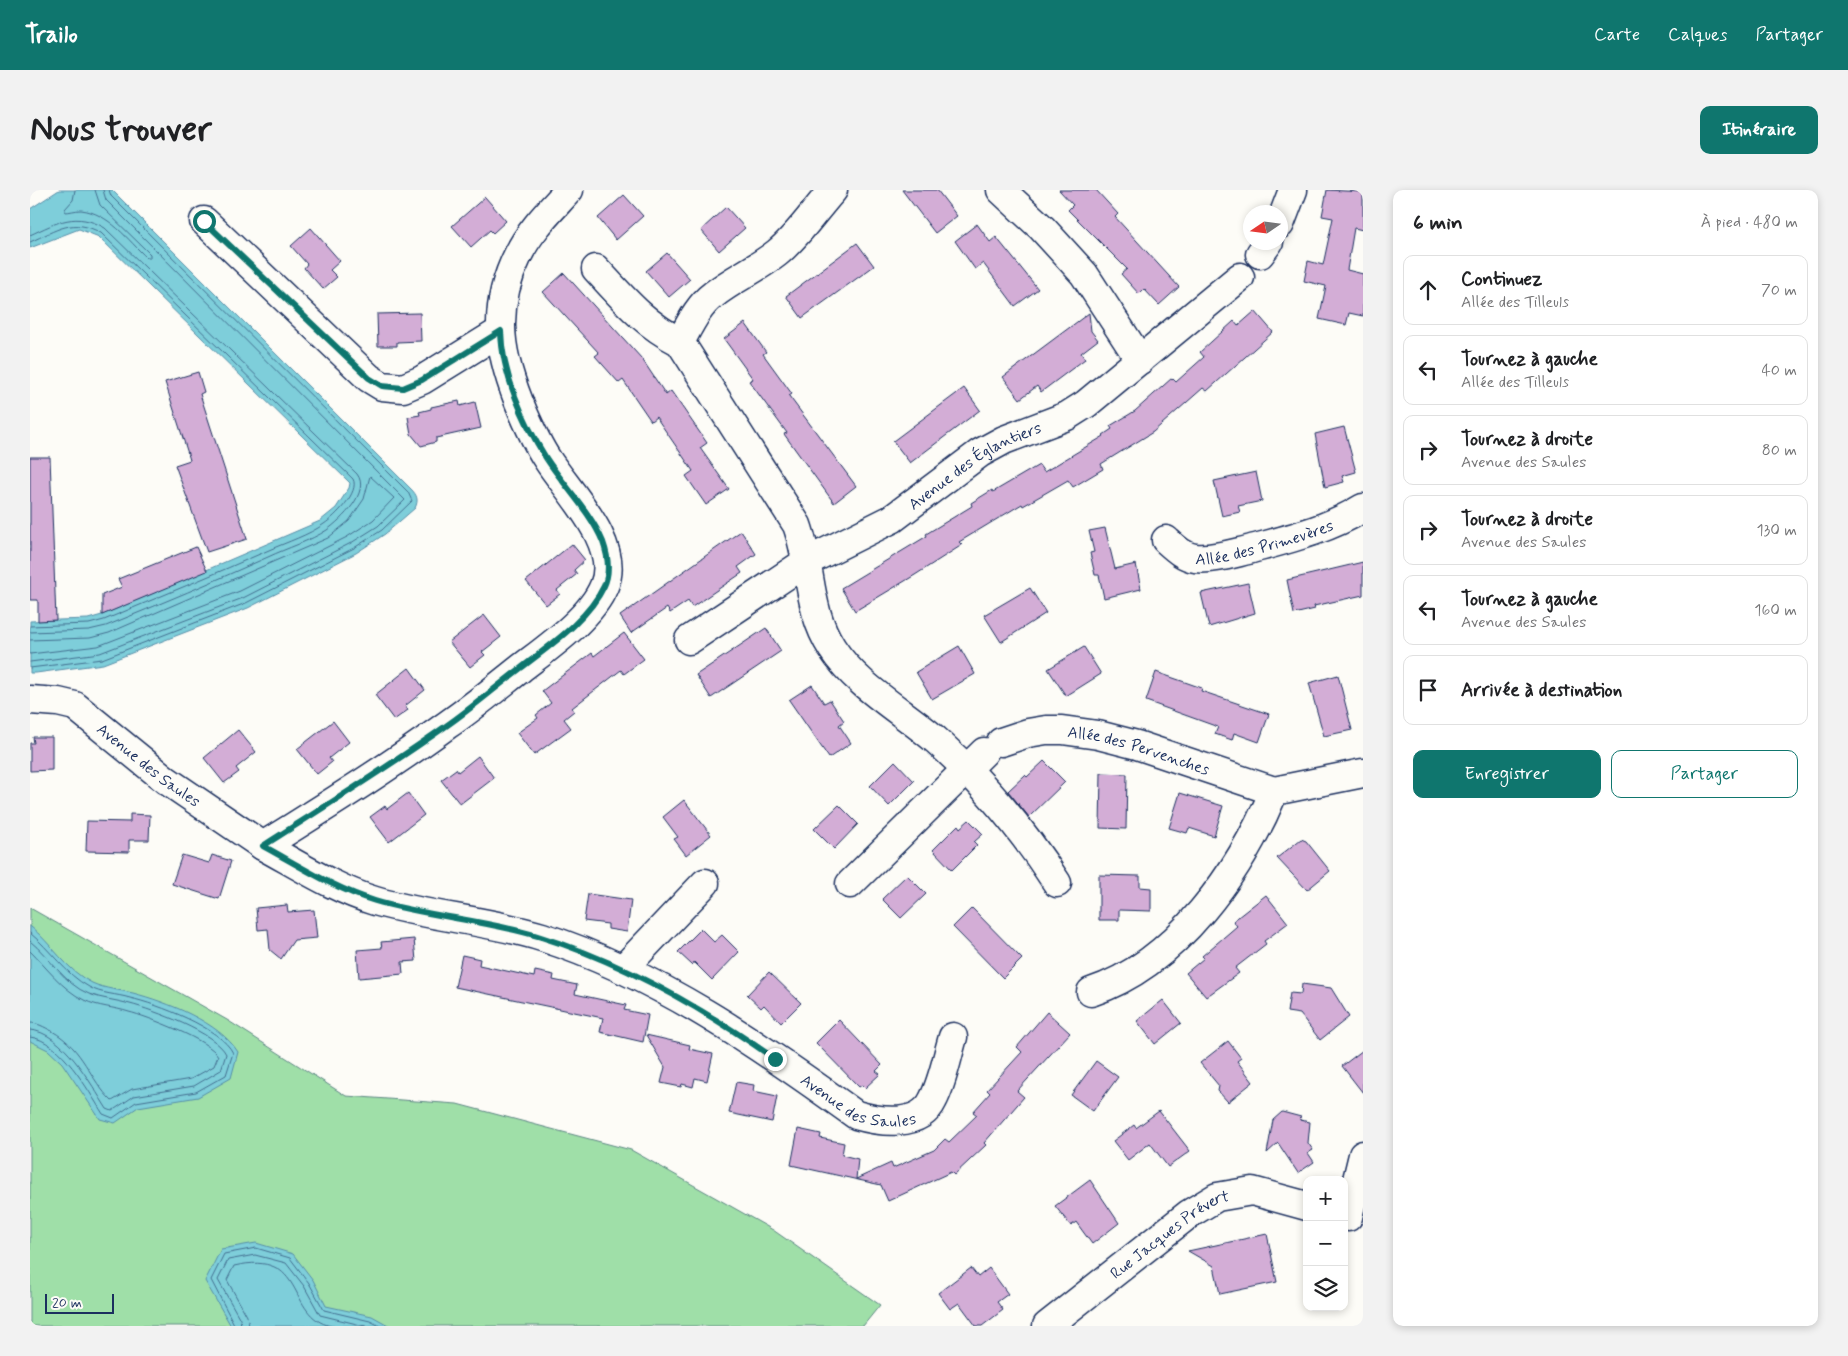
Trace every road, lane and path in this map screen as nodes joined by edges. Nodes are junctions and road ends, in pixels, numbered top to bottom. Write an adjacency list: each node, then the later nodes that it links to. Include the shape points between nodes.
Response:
1 (570, 190): 9 (street, via 538,225 518,256 503,302)
2 (833, 190): 10 (street, via 790,242 758,268 712,296 696,314)
3 (1001, 190): 11 (street, via 1084,274)
4 (1293, 190): 5 (street)
5 (1287, 205)
6 (204, 221): 9 (street, via 369,378 382,386 403,388 422,380)
7 (596, 269): 10 (street, via 639,315 657,330)
8 (1240, 277): 11 (street, Avenue des Églantiers)
9 (501, 331): 20 (street, via 507,371 533,434 603,543 608,566 604,585 589,607 550,645 448,725)
10 (680, 342): 14 (street, via 797,525)
11 (1140, 360): 14 (street, Avenue des Églantiers, via 1067,416 1004,440 980,453 892,518)
12 (1363, 508): 13 (street, Allée des Primevères, via 1303,536 1212,558 1194,558 1180,552)
13 (1166, 540)
14 (806, 562): 15 (street, Avenue des Églantiers); 17 (street, via 820,627 848,668 937,741)
15 (689, 640)
16 (30, 700): 20 (street, Avenue des Saules, via 75,706 166,780)
17 (984, 754): 19 (street, Allée des Pervenches, via 1028,733 1062,730 1137,745); 22 (street, via 1016,822); 23 (street)
18 (1363, 773): 19 (street)
19 (1274, 792): 25 (street, via 1241,859 1188,924 1136,972 1113,985)
20 (263, 846): 24 (street, Avenue des Saules, via 336,887 374,900 540,937)
21 (705, 883): 24 (street)
22 (1057, 883)
23 (850, 884)
24 (623, 969): 26 (street, Avenue des Saules, via 744,1037 856,1115 876,1121 895,1122 926,1110 933,1101)
25 (1091, 992)
26 (953, 1037)
27 (1363, 1155): 29 (street)
28 (1303, 1205): 30 (street, Rue Jacques Prévert, via 1252,1191 1217,1197 1204,1203)
29 (1352, 1218)
30 (1047, 1326)

